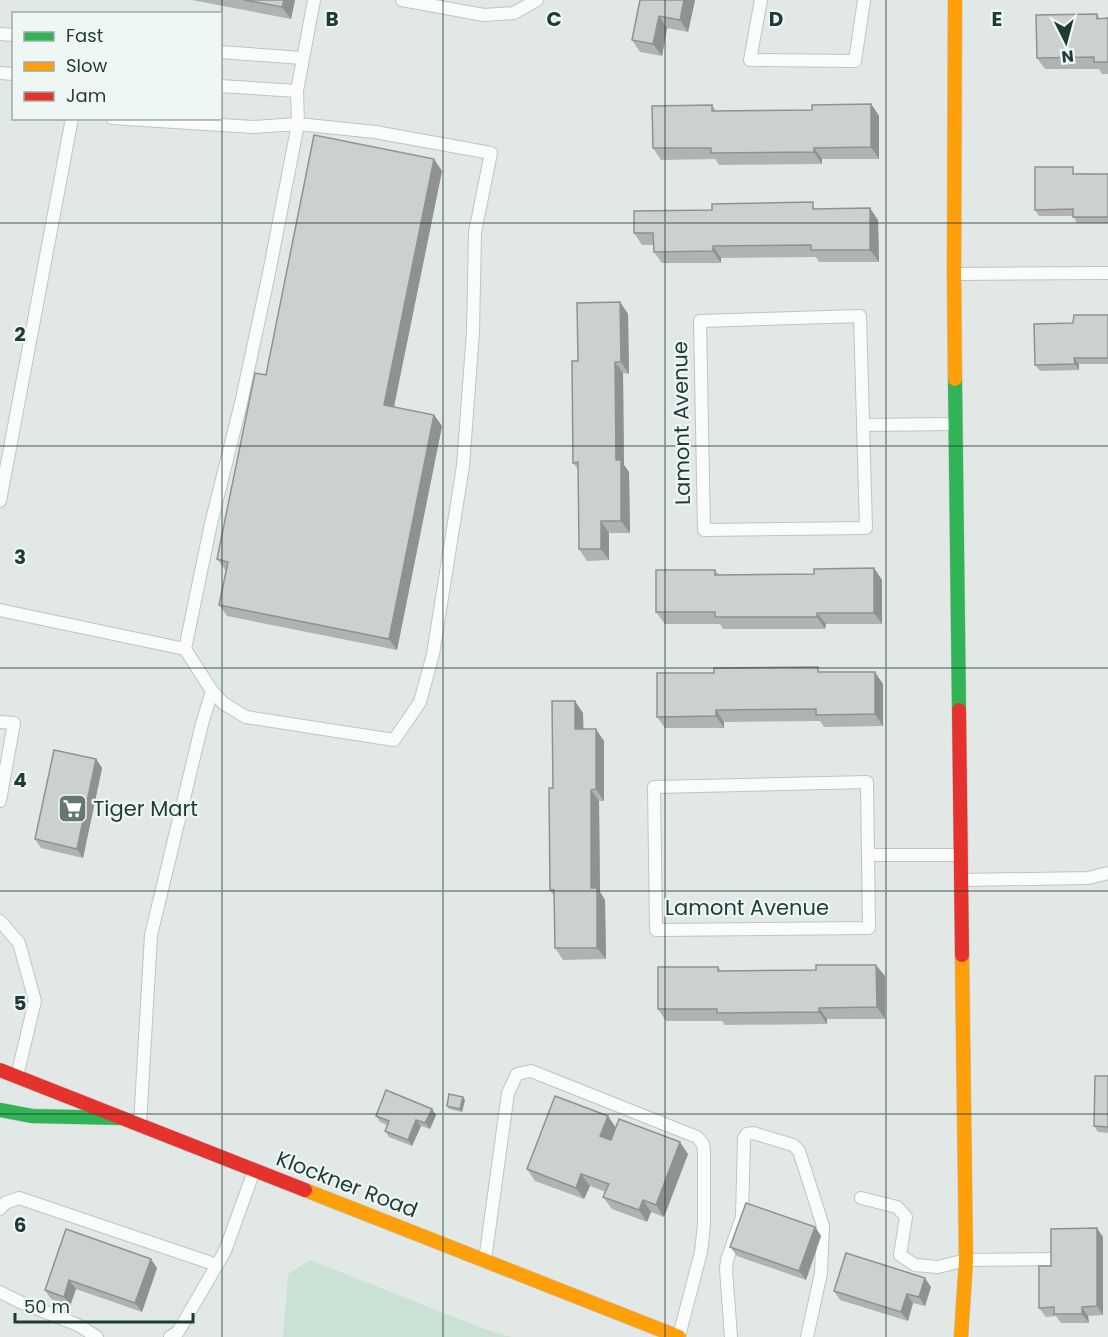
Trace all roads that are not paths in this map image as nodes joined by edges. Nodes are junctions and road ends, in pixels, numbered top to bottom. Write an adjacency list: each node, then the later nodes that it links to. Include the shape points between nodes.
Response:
1 (314, 0): 8 (lane)
2 (402, 0): 3 (lane, via 484,15 514,13)
3 (537, 0)
4 (761, 0): 5 (lane, via 750,60 855,61)
5 (864, 0)
6 (955, 0): 15 (street)
7 (222, 52): 8 (lane)
8 (302, 58): 10 (lane)
9 (222, 86): 10 (lane)
10 (297, 91): 13 (lane)
11 (72, 120): 18 (lane)
12 (143, 120): 13 (lane, via 253,127)
13 (298, 124): 20 (lane, via 268,278); 21 (lane, via 375,132 491,153 475,232 473,332 463,466 433,654 420,702 394,740 246,717)
14 (1108, 273): 15 (lane)
15 (954, 274): 16 (street)
16 (957, 424): 17 (lane); 25 (street)
17 (863, 425): 17 (lane, Lamont Avenue, via 866,528 704,530 700,321 861,316)
18 (0, 501)
19 (0, 610): 20 (lane)
20 (185, 649): 21 (lane)
21 (212, 691): 33 (lane, via 151,934)
22 (0, 722): 23 (lane, via 14,723)
23 (0, 801)
24 (868, 855): 24 (lane, Lamont Avenue, via 869,928 656,930 654,787 867,782); 25 (lane)
25 (960, 855): 27 (street)
26 (1108, 873): 27 (lane, via 1088,878)
27 (962, 880): 38 (street)
28 (0, 921): 30 (lane, via 19,943 35,1000)
29 (0, 1070): 30 (street, Klockner Road)
30 (16, 1077): 32 (street, Klockner Road)
31 (0, 1110): 32 (street, via 32,1116)
32 (121, 1118): 33 (street, Klockner Road)
33 (140, 1125): 34 (street, Klockner Road)
34 (254, 1170): 39 (street, Klockner Road); 40 (lane)
35 (861, 1198): 38 (lane, via 897,1208 906,1217 900,1255 915,1265 938,1267)
36 (0, 1209): 40 (lane, via 19,1198)
37 (1057, 1259): 38 (lane)
38 (966, 1260): 49 (street)
39 (485, 1261): 42 (street, Klockner Road); 46 (lane, via 508,1093 517,1074 531,1071 697,1137 703,1144 701,1252)
40 (217, 1265): 44 (lane, via 178,1332)
41 (0, 1292): 43 (lane)
42 (644, 1322): 45 (lane); 46 (street, Klockner Road)
43 (98, 1337)
44 (170, 1337)
45 (639, 1337)
46 (679, 1337)
47 (731, 1337): 48 (lane, via 726,1269 742,1217 744,1138 753,1133 794,1144 823,1226 821,1272)
48 (807, 1337)
49 (961, 1337)

